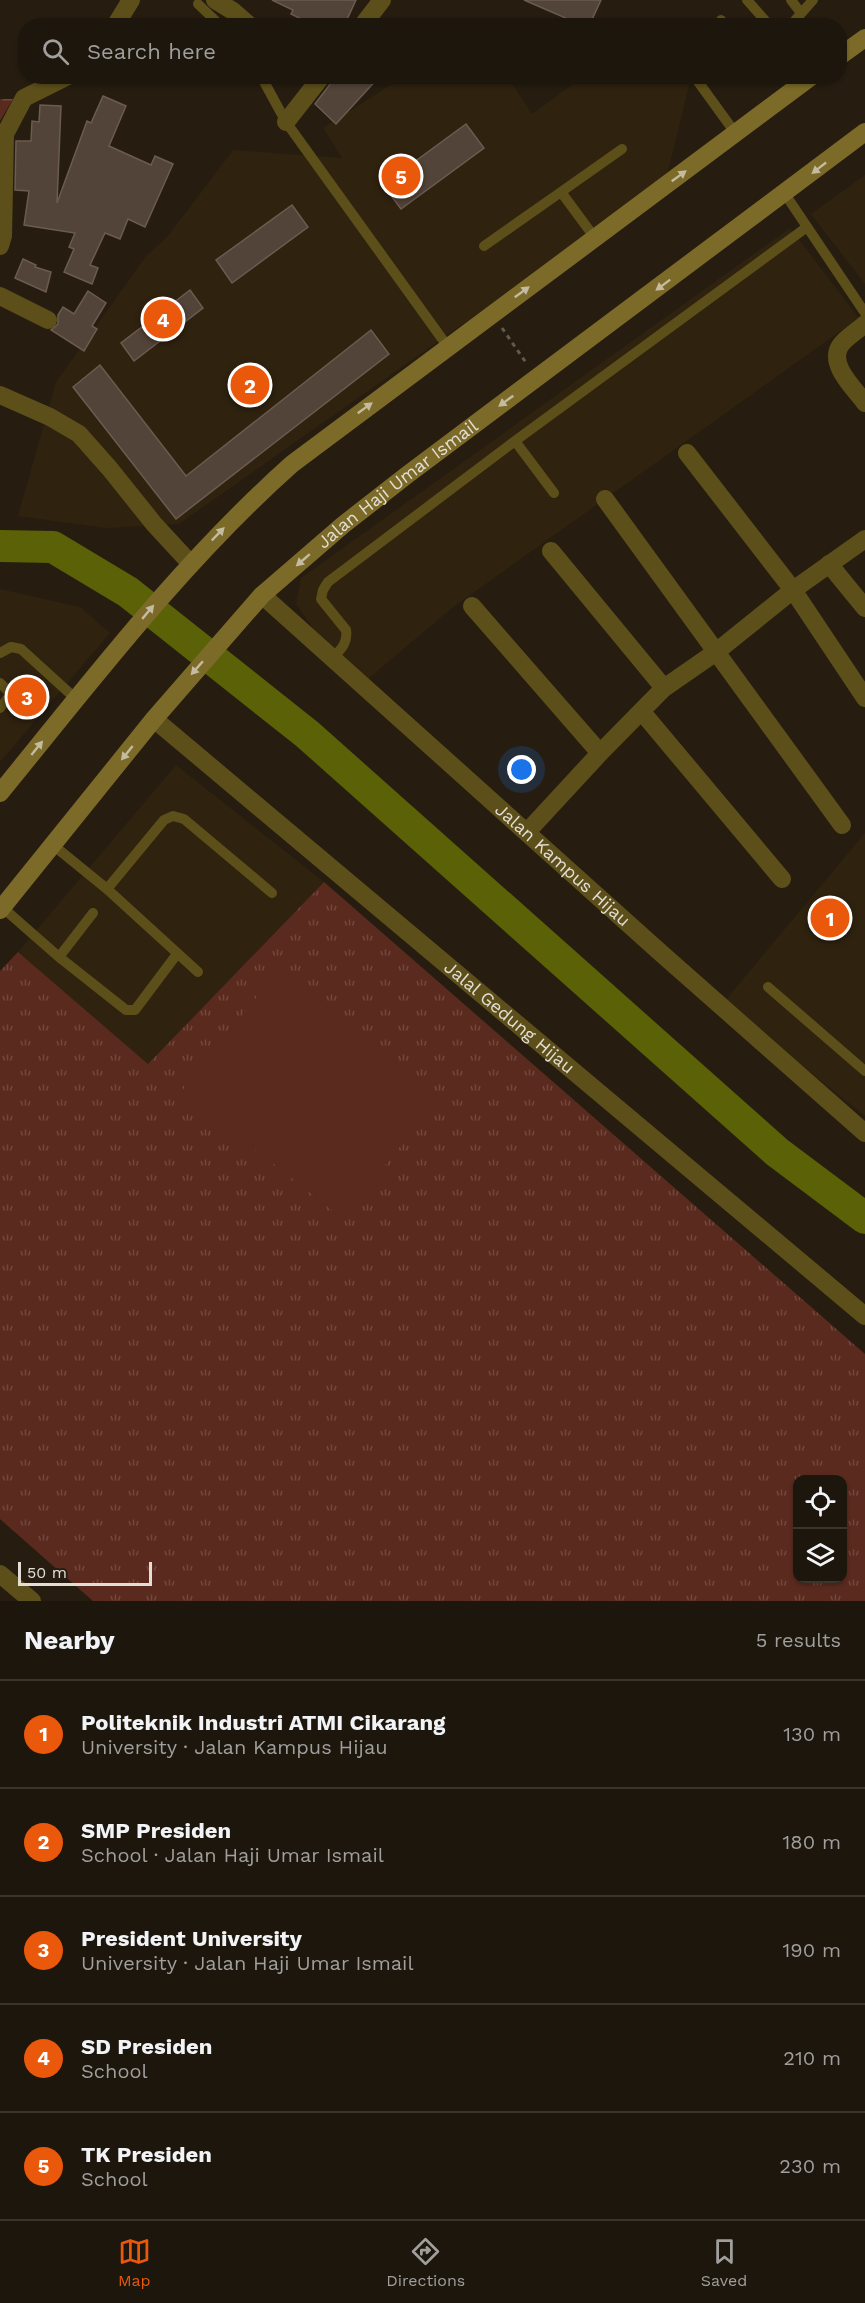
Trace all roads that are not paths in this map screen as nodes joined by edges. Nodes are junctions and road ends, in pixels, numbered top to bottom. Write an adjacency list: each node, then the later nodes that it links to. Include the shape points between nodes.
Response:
1 (130, 0): 8 (street)
2 (382, 0): 11 (street)
3 (747, 0): 12 (lane)
4 (791, 0): 7 (lane)
5 (813, 0): 7 (lane)
6 (207, 2): 9 (lane); 10 (street)
7 (801, 13): 13 (lane)
8 (120, 18)
9 (216, 18)
10 (241, 18)
11 (368, 18)
12 (763, 18)
13 (797, 18)
14 (865, 38): 15 (main road)
15 (847, 52)
16 (51, 84): 25 (street, via 20,102 5,134)
17 (265, 84): 21 (lane)
18 (316, 84): 21 (street)
19 (700, 84): 23 (lane)
20 (802, 84): 23 (main road)
21 (286, 122): 36 (lane)
22 (865, 132): 27 (main road, Jalan Haji Umar Ismail, one-way to 27)
23 (736, 134): 29 (main road, one-way to 23)
24 (622, 149): 26 (lane)
25 (1, 192): 30 (street)
26 (561, 192): 29 (lane); 31 (lane)
27 (785, 194): 28 (lane); 48 (main road, Jalan Haji Umar Ismail, one-way to 48, via 389,489)
28 (807, 227): 33 (lane); 39 (lane)
29 (596, 238): 36 (main road, one-way to 29)
30 (0, 246)
31 (484, 246)
32 (0, 296): 34 (street)
33 (865, 313)
34 (48, 320)
35 (865, 324): 38 (street, via 841,345 837,354 838,365)
36 (448, 347): 45 (main road, one-way to 36, via 292,464)
37 (0, 396): 45 (street, via 79,434)
38 (865, 404)
39 (515, 441): 41 (lane); 53 (lane, via 328,582 321,598 346,630 345,644)
40 (687, 453): 47 (street)
41 (554, 493)
42 (604, 499): 51 (street)
43 (865, 539): 46 (street)
44 (551, 551): 55 (street)
45 (190, 563): 57 (main road, one-way to 45)
46 (829, 564): 47 (street); 50 (street)
47 (793, 590): 51 (street); 56 (street)
48 (262, 595): 53 (street, Jalan Kampus Hijau); 60 (main road, Jalan Haji Umar Ismail, one-way to 60)
49 (472, 606): 61 (street)
50 (865, 608)
51 (716, 652): 55 (street); 63 (street)
52 (0, 653): 57 (lane, via 11,647 21,649)
53 (333, 658): 64 (street, Jalan Kampus Hijau)
54 (0, 683): 58 (lane, via 10,694)
55 (664, 688): 59 (street)
56 (865, 698)
57 (76, 699): 62 (main road, one-way to 57)
58 (0, 708)
59 (642, 712): 61 (street); 66 (street)
60 (159, 713): 65 (main road, Jalan Haji Umar Ismail, one-way to 65); 77 (street, Jalal Gedung Hijau)
61 (600, 753): 64 (street)
62 (0, 793)
63 (842, 825)
64 (527, 832): 76 (street, Jalan Kampus Hijau)
65 (53, 844): 67 (lane); 69 (main road, Jalan Haji Umar Ismail)
66 (782, 879)
67 (107, 889): 68 (lane, via 164,820 173,816 184,819); 71 (lane)
68 (272, 892)
69 (1, 909): 72 (lane)
70 (93, 913): 72 (lane)
71 (177, 954): 72 (lane, via 131,1011); 73 (lane)
72 (59, 957)
73 (198, 972)
74 (768, 987): 75 (lane)
75 (865, 1071)
76 (865, 1132)
77 (865, 1316)
78 (0, 1574): 79 (street)
79 (32, 1601)

